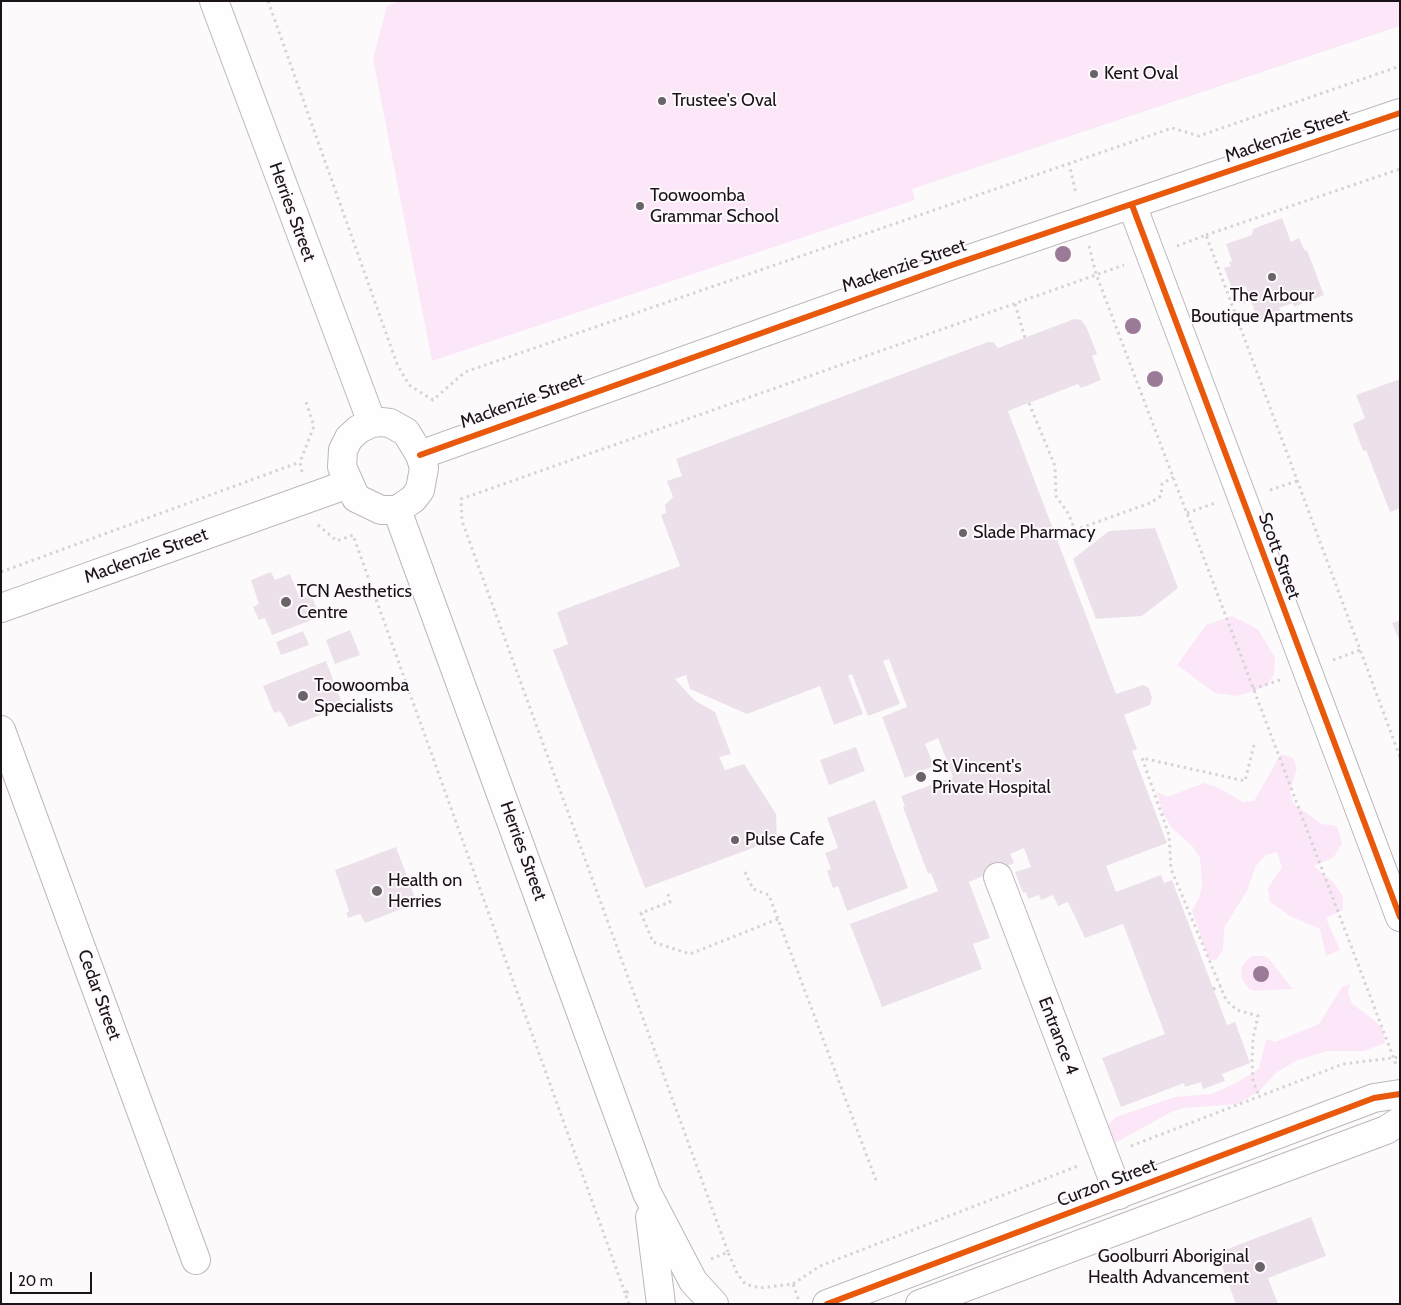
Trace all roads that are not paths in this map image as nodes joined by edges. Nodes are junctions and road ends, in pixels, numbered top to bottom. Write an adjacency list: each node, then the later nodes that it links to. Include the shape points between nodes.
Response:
1 (214, 1): 4 (street, Herries Street)
2 (1400, 113): 3 (street, Mackenzie Street)
3 (1132, 204): 5 (street, Mackenzie Street); 11 (street, Scott Street)
4 (372, 423): 5 (street, via 398,427 412,439); 6 (street, via 349,438 344,450 342,468)
5 (420, 455): 7 (street, via 424,468 420,490 414,499)
6 (348, 484): 7 (street, via 356,498 371,507); 8 (street, Mackenzie Street)
7 (397, 510): 14 (street, Herries Street)
8 (1, 608)
9 (1, 730): 16 (street, Cedar Street)
10 (998, 877): 15 (street, Entrance 4)
11 (1400, 918)
12 (1400, 1094): 15 (street, Curzon Street, via 1374,1098)
13 (1400, 1121): 20 (street, via 1386,1130)
14 (647, 1193): 17 (street, Herries Street); 18 (street, Herries Street, via 693,1281)
15 (1118, 1195): 19 (street, Curzon Street)
16 (196, 1260)
17 (661, 1304)
18 (714, 1304)
19 (826, 1304)
20 (920, 1304)

